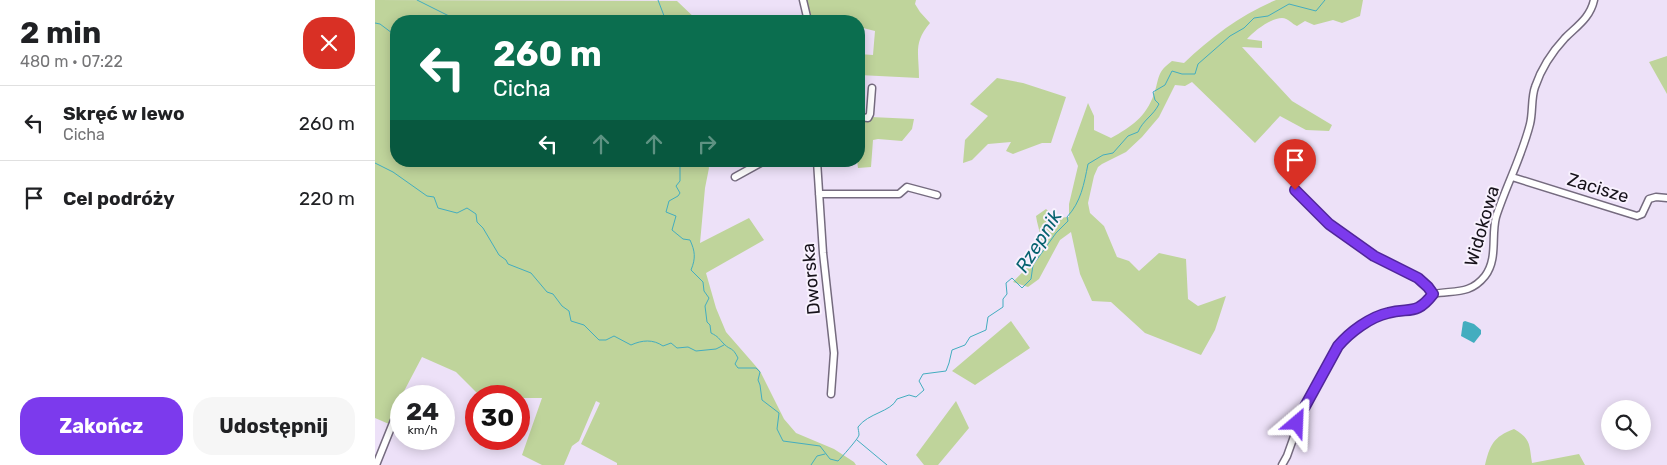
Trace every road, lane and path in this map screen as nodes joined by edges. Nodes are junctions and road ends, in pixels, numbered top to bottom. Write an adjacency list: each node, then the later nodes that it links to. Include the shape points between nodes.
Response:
1 (803, 0): 3 (street)
2 (1594, 0): 8 (street, Widokowa, via 1589,14 1560,44 1541,72 1534,89 1530,124)
3 (807, 15)
4 (872, 88): 5 (street, via 870,114)
5 (865, 118)
6 (754, 167): 9 (street)
7 (817, 167): 11 (street, Dworska)
8 (1512, 177): 13 (street, Zacisze, via 1637,216 1642,214 1649,199); 14 (street, Widokowa, via 1496,218 1493,258 1485,276 1467,290)
9 (735, 178)
10 (1295, 190): 14 (street, via 1329,224 1374,256 1418,278)
11 (819, 194): 12 (street, via 899,194 907,187); 15 (street, Dworska, via 834,353)
12 (937, 196)
13 (1667, 198)
14 (1433, 294): 18 (street, via 1413,311 1378,316 1345,338 1303,410)
15 (831, 394)
16 (390, 430): 17 (street)
17 (376, 465)
18 (1282, 465)

